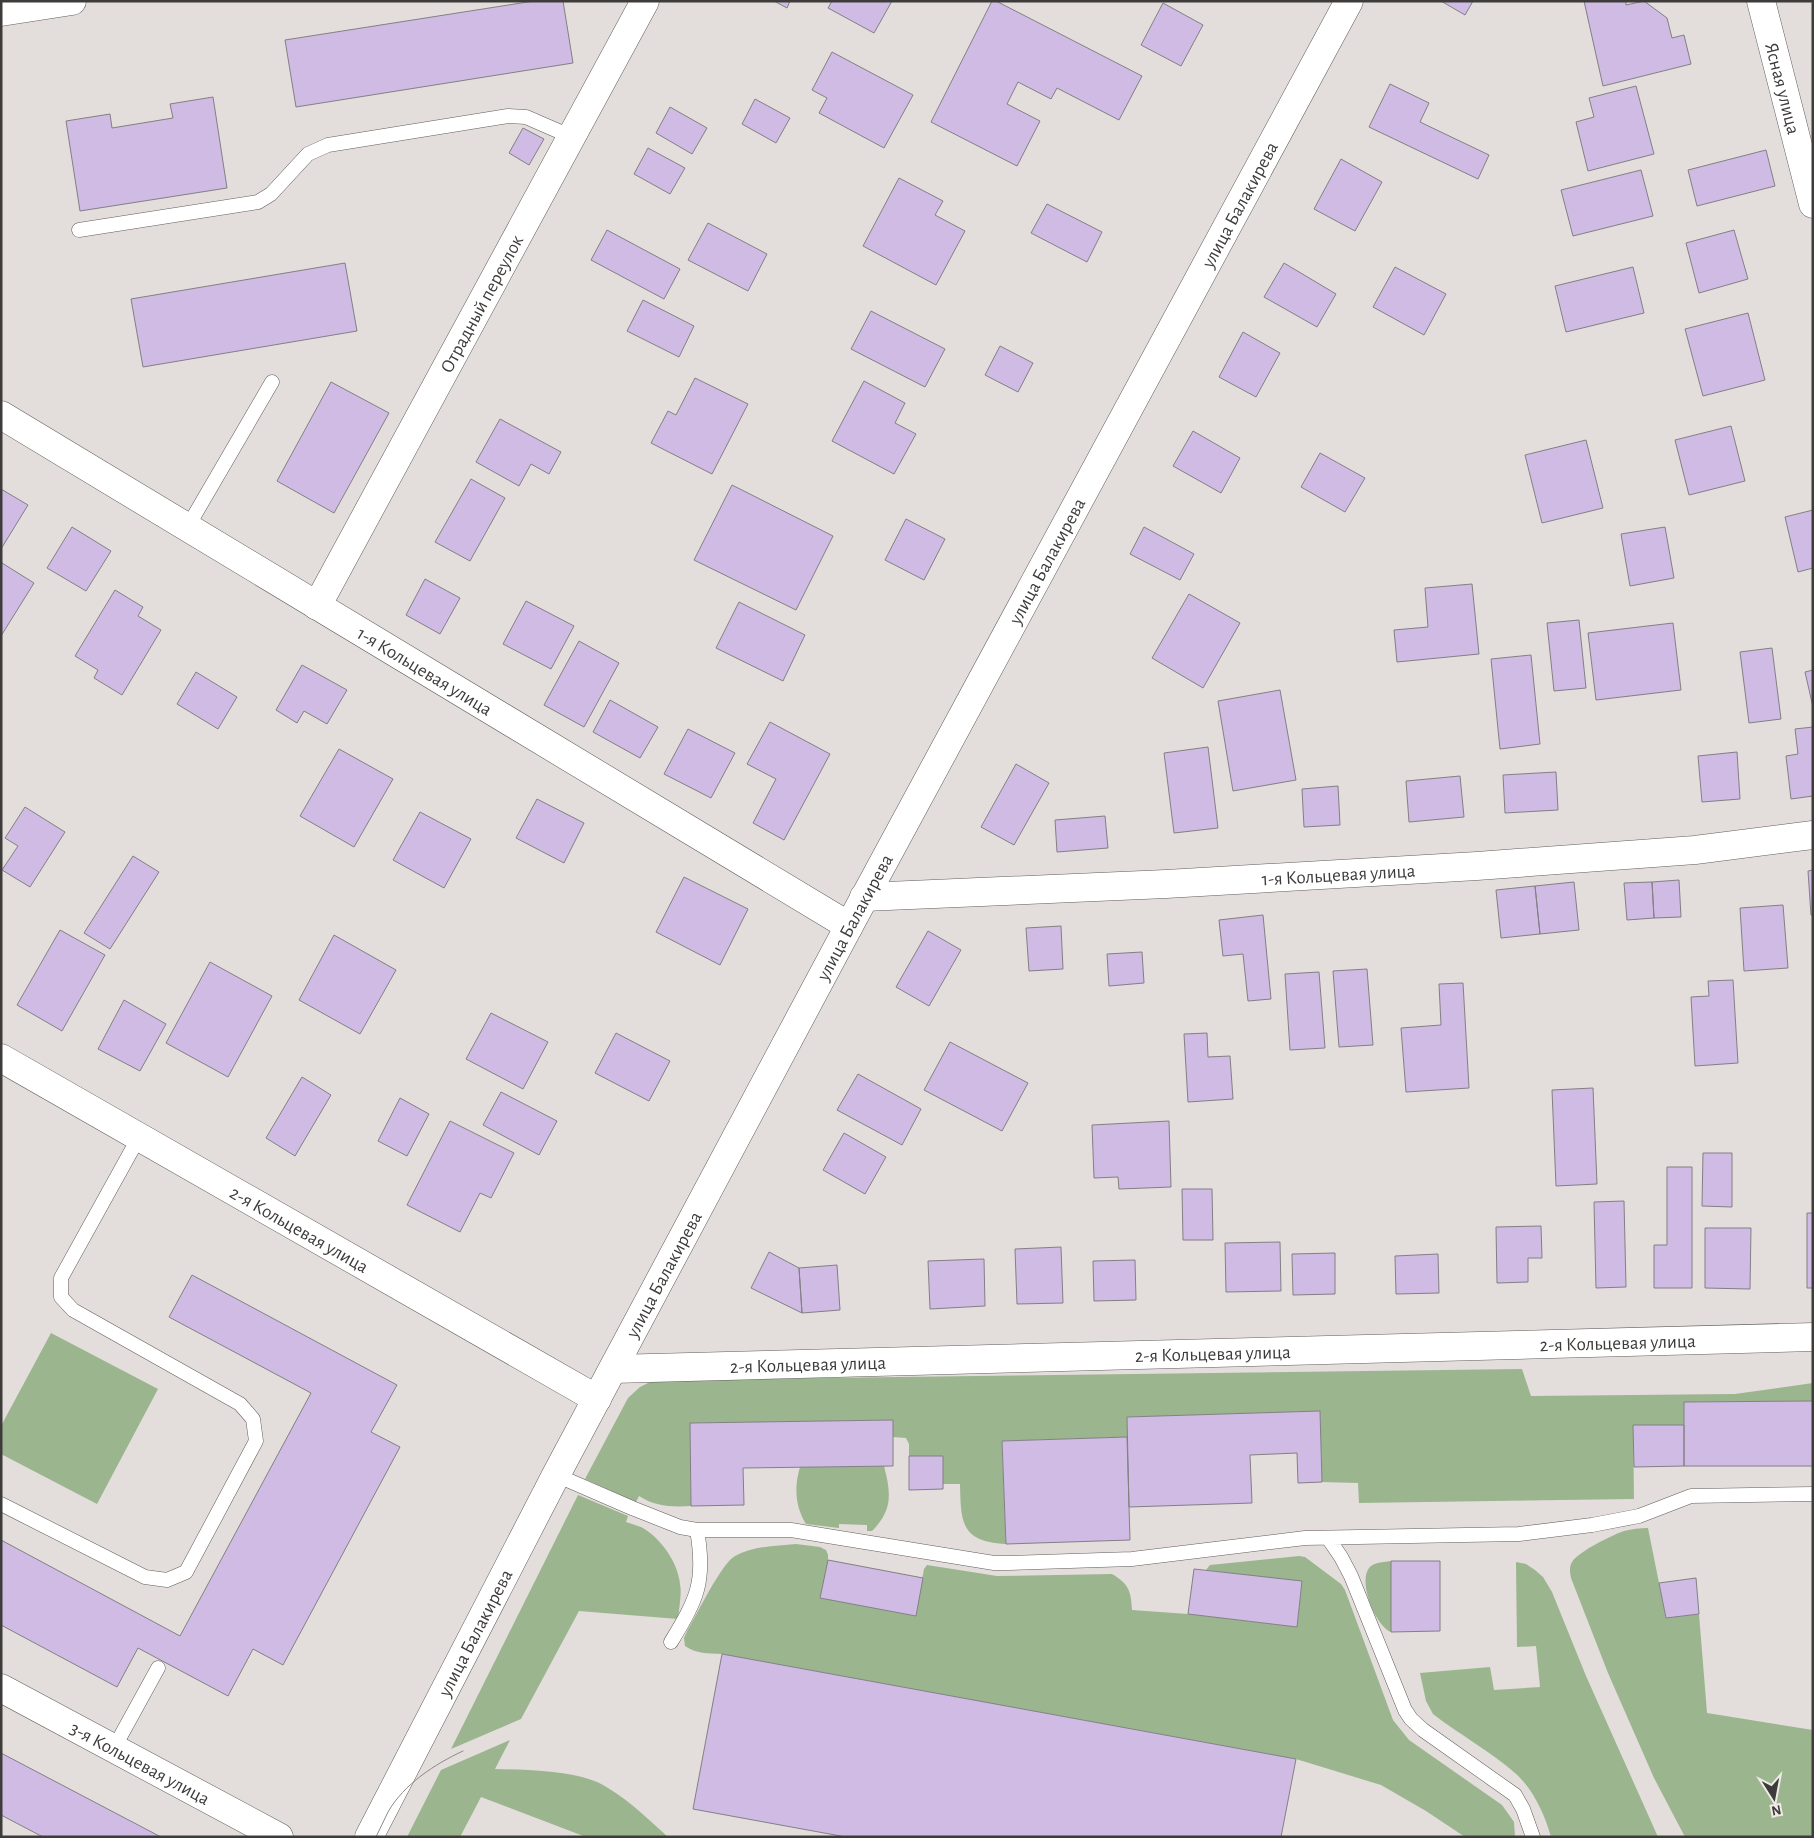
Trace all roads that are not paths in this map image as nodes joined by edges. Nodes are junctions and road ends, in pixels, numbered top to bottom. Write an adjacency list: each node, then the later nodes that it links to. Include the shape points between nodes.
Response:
1 (72, 1): 5 (street)
2 (645, 1): 6 (street, Отрадный переулок)
3 (1349, 1): 14 (street, улица Балакирева)
4 (1761, 1): 7 (street, Ясная улица)
5 (1, 12)
6 (572, 137): 8 (lane, via 526,117 508,116 328,145 308,154 271,194 258,202); 12 (street, Отрадный переулок)
7 (1813, 204)
8 (78, 230)
9 (272, 382): 11 (lane)
10 (1, 415): 11 (street, 1-я Кольцевая улица)
11 (187, 528): 12 (street, 1-я Кольцевая улица)
12 (318, 606): 15 (street, 1-я Кольцевая улица)
13 (1813, 835): 14 (street, 1-я Кольцевая улица, via 1695,850 1478,866 1157,885)
14 (864, 897): 15 (street, улица Балакирева)
15 (848, 926): 19 (street, улица Балакирева)
16 (1, 1058): 17 (street, 2-я Кольцевая улица)
17 (139, 1137): 20 (street, 2-я Кольцевая улица); 23 (lane, via 61,1278 60,1297 73,1310 240,1404 253,1419 256,1441 186,1572 166,1580 145,1577)
18 (1813, 1337): 19 (street, 2-я Кольцевая улица)
19 (613, 1370): 20 (street, улица Балакирева)
20 (597, 1399): 21 (street, улица Балакирева)
21 (556, 1475): 24 (lane, via 665,1522); 31 (street, улица Балакирева)
22 (1813, 1494): 25 (lane, via 1691,1496 1638,1516 1519,1534)
23 (1, 1504)
24 (697, 1530): 25 (lane, via 791,1530 994,1563 1132,1559); 26 (lane, via 699,1585 690,1610)
25 (1328, 1538): 32 (lane, via 1351,1576 1411,1720 1514,1794)
26 (671, 1642)
27 (158, 1668): 29 (lane)
28 (1, 1688): 29 (street, 3-я Кольцевая улица)
29 (114, 1748): 30 (street, 3-я Кольцевая улица)
30 (279, 1837)
31 (369, 1837)
32 (1533, 1837)

